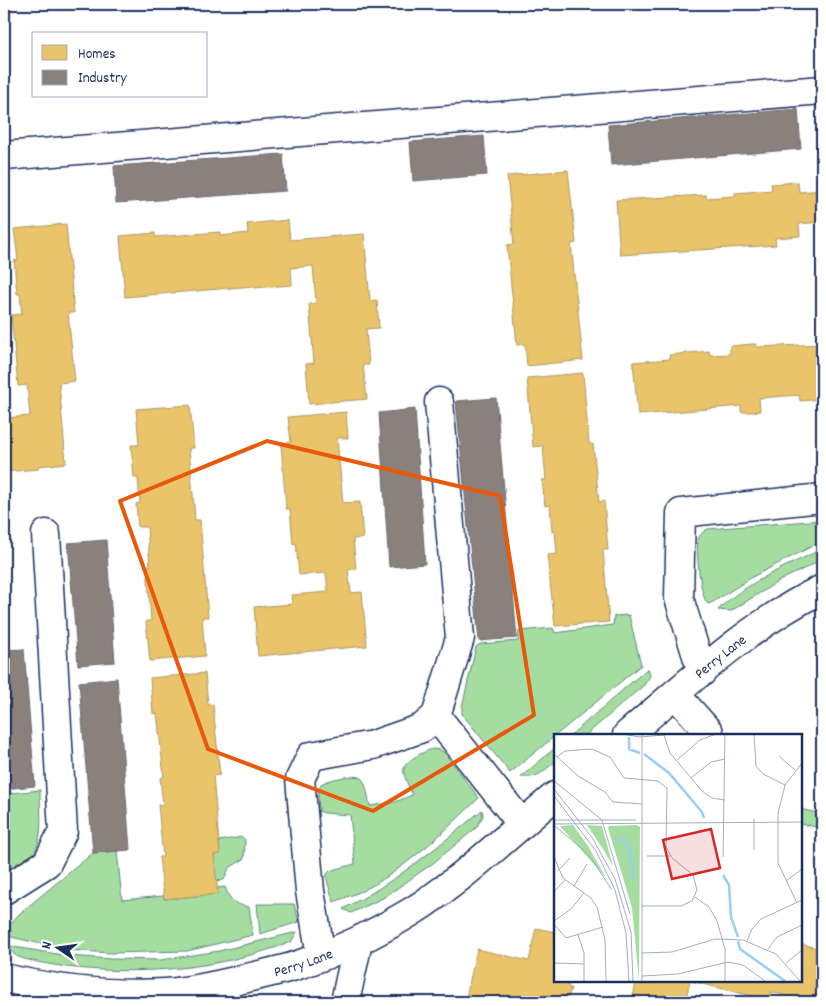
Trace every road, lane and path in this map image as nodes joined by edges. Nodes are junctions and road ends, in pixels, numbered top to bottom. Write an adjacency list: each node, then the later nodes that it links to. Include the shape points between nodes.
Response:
1 (822, 90): 2 (street)
2 (4, 156)
3 (439, 402): 9 (street, via 460,638)
4 (822, 498): 7 (street, via 681,513 679,598)
5 (46, 534): 14 (street, via 62,831 47,863)
6 (822, 589): 7 (street, Perry Lane, via 742,638)
7 (702, 672): 8 (street, Perry Lane)
8 (675, 694): 10 (street); 11 (street, Perry Lane)
9 (436, 716): 13 (street); 16 (street, via 422,728 373,745 311,756 300,779 310,890)
10 (709, 732)
11 (628, 734)
12 (554, 797): 13 (street, Perry Lane)
13 (522, 824): 15 (street, Perry Lane, via 447,886 412,911)
14 (4, 890)
15 (358, 942): 16 (street, Perry Lane); 18 (street)
16 (321, 956): 17 (street, Perry Lane, via 298,965 211,986 166,993 74,990)
17 (4, 978)
18 (344, 1002)

